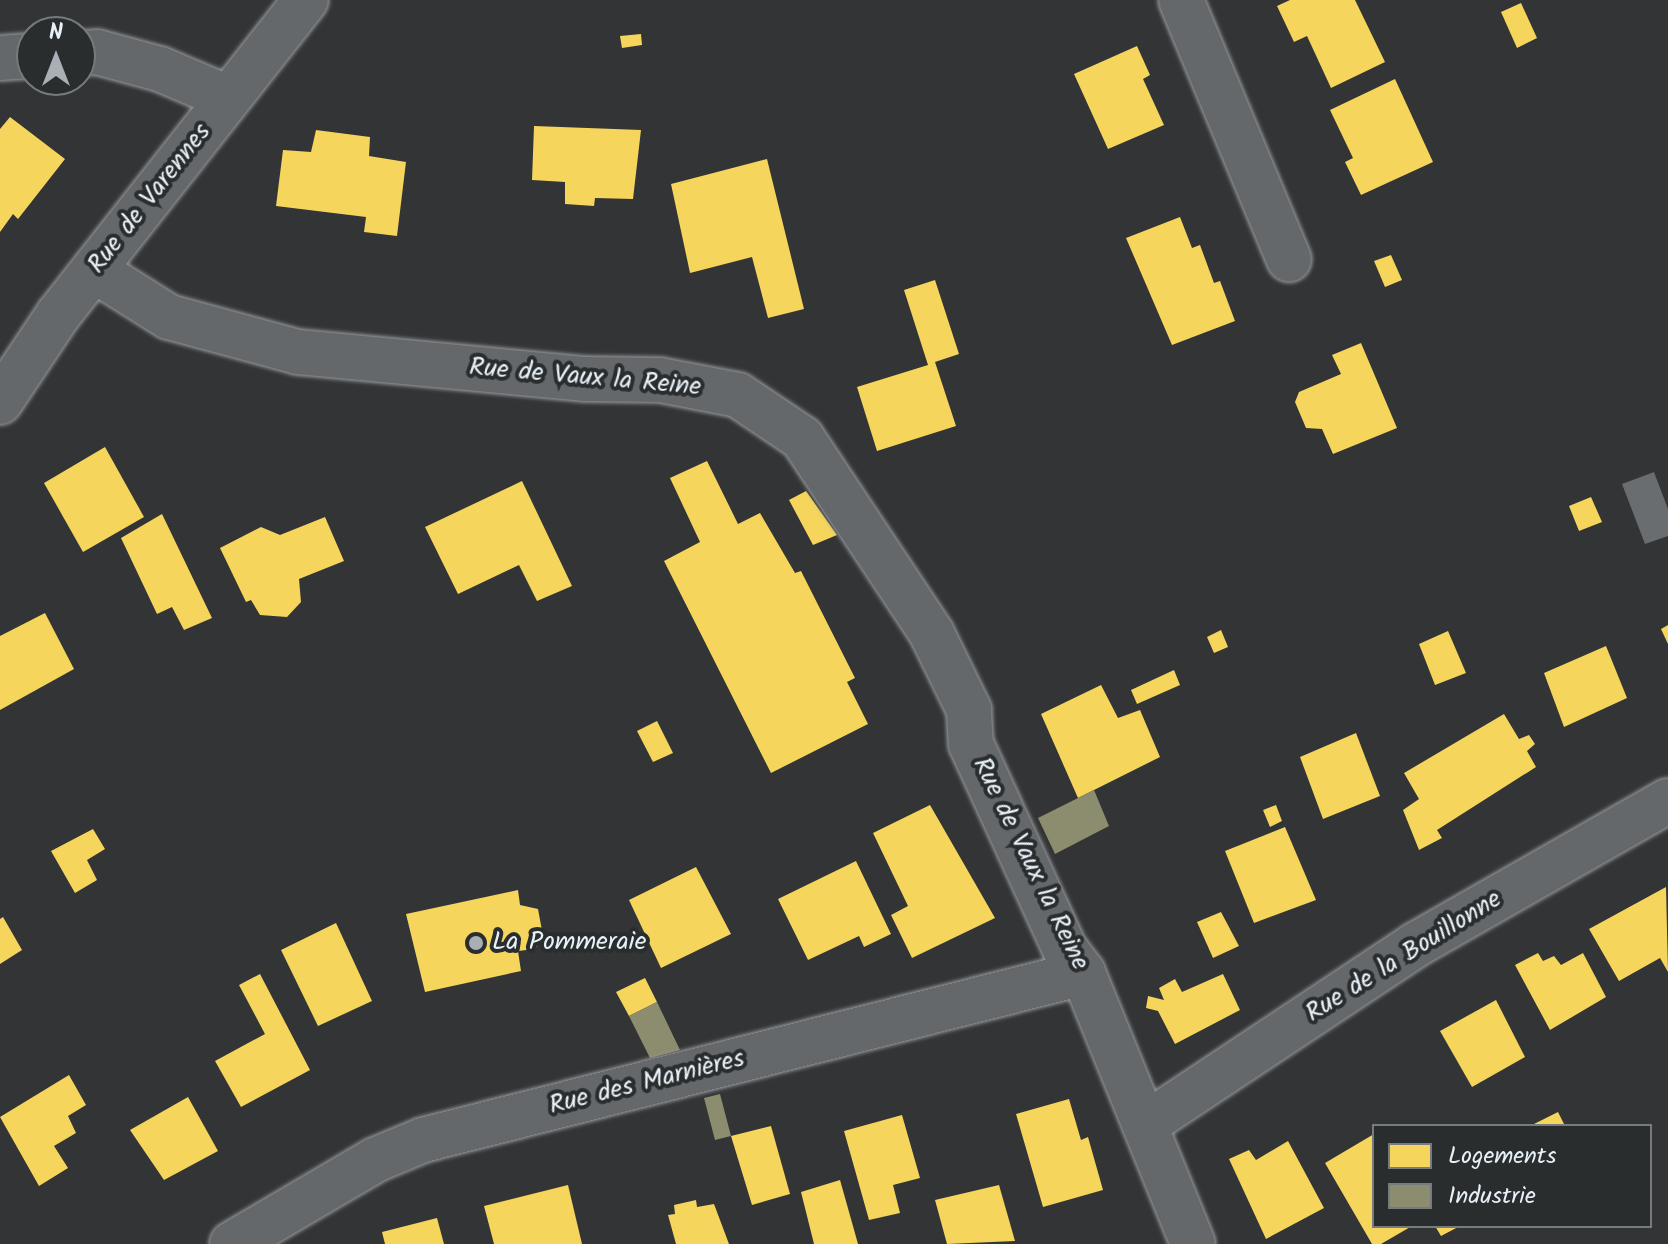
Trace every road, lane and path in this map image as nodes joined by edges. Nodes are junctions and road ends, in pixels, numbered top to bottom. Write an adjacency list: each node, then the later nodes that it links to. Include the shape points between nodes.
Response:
1 (306, 0): 4 (street, Rue de Varennes)
2 (1181, 0): 5 (street)
3 (96, 52): 4 (street, via 160,69)
4 (228, 98): 6 (street, Rue de Varennes)
5 (1289, 259)
6 (94, 270): 7 (street, Rue de Varennes); 9 (street, Rue de Vaux la Reine, via 169,317 298,352 586,379 660,380 738,395 802,438 932,634 969,710 971,744 1065,949)
7 (0, 402)
8 (1668, 801): 10 (street, Rue de la Bouillonne, via 1417,944)
9 (1083, 973): 10 (street, Rue de Vaux la Reine); 11 (street, Rue des Marnières, via 423,1140 375,1160)
10 (1146, 1124): 12 (street, Rue de Vaux la Reine)
11 (232, 1244)
12 (1193, 1244)

